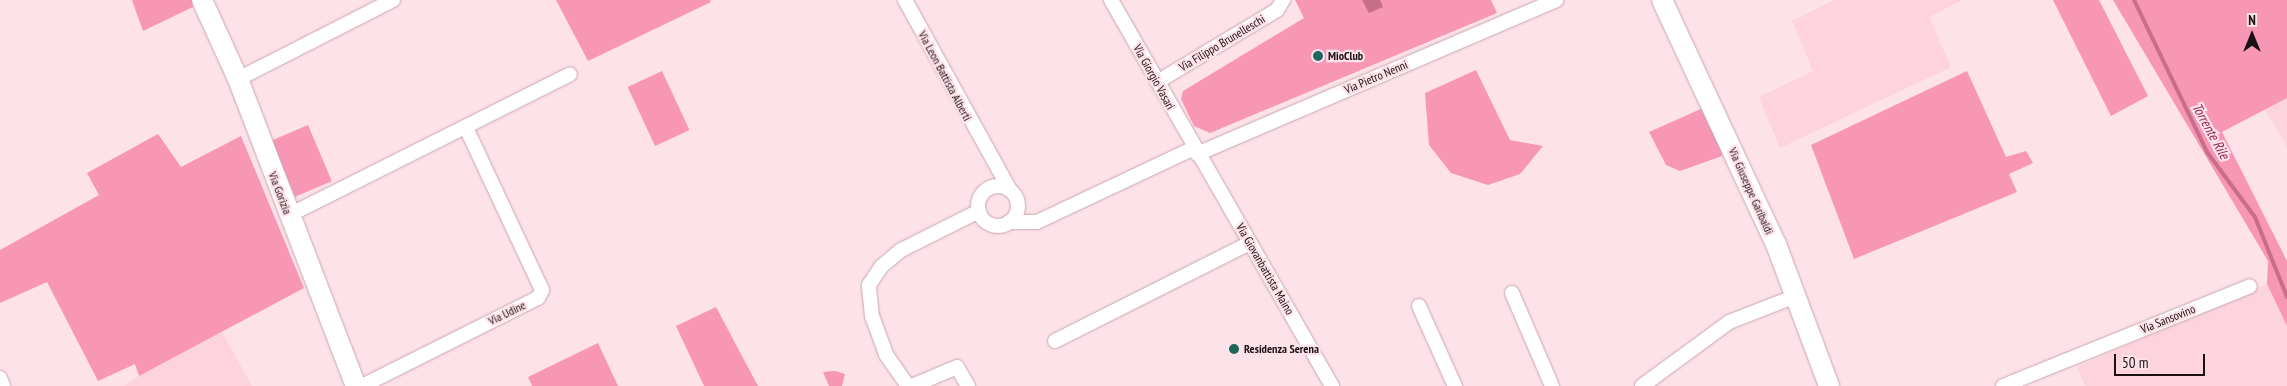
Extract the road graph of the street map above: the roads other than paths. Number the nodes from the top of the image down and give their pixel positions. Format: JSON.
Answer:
{"nodes":[{"id":1,"x":202,"y":0,"type":"edge"},
{"id":2,"x":393,"y":0,"type":"edge"},
{"id":3,"x":905,"y":0,"type":"edge"},
{"id":4,"x":1111,"y":0,"type":"edge"},
{"id":5,"x":1283,"y":0,"type":"edge"},
{"id":6,"x":1556,"y":0,"type":"edge"},
{"id":7,"x":1662,"y":0,"type":"edge"},
{"id":8,"x":570,"y":74,"type":"dead end"},
{"id":9,"x":238,"y":79,"type":"junction"},
{"id":10,"x":1157,"y":82,"type":"junction"},
{"id":11,"x":466,"y":128,"type":"junction"},
{"id":12,"x":1194,"y":151,"type":"junction"},
{"id":13,"x":985,"y":152,"type":"junction"},
{"id":14,"x":992,"y":187,"type":"junction"},
{"id":15,"x":1010,"y":190,"type":"junction"},
{"id":16,"x":979,"y":211,"type":"junction"},
{"id":17,"x":289,"y":215,"type":"junction"},
{"id":18,"x":1013,"y":217,"type":"junction"},
{"id":19,"x":1250,"y":243,"type":"junction"},
{"id":20,"x":2250,"y":286,"type":"dead end"},
{"id":21,"x":1512,"y":293,"type":"dead end"},
{"id":22,"x":1796,"y":296,"type":"junction"},
{"id":23,"x":1419,"y":306,"type":"dead end"},
{"id":24,"x":1055,"y":341,"type":"dead end"},
{"id":25,"x":0,"y":378,"type":"edge"},
{"id":26,"x":3,"y":386,"type":"edge"},
{"id":27,"x":356,"y":386,"type":"edge"},
{"id":28,"x":362,"y":386,"type":"edge"},
{"id":29,"x":908,"y":386,"type":"edge"},
{"id":30,"x":912,"y":386,"type":"edge"},
{"id":31,"x":968,"y":386,"type":"edge"},
{"id":32,"x":1332,"y":386,"type":"edge"},
{"id":33,"x":1455,"y":386,"type":"edge"},
{"id":34,"x":1552,"y":386,"type":"edge"},
{"id":35,"x":1642,"y":386,"type":"edge"},
{"id":36,"x":1829,"y":386,"type":"edge"},
{"id":37,"x":2004,"y":386,"type":"edge"}],
"edges":[{"from":1,"to":9,"type":"street","name":"Via Gorizia"},
{"from":2,"to":9,"type":"street"},
{"from":3,"to":13,"type":"street","name":"Via Leon Battista Alberti"},
{"from":4,"to":10,"type":"street","name":"Via Giorgio Vasari"},
{"from":5,"to":10,"type":"street","name":"Via Filippo Brunelleschi"},
{"from":6,"to":12,"type":"street","name":"Via Pietro Nenni"},
{"from":7,"to":22,"type":"street","name":"Via Giuseppe Garibaldi"},
{"from":8,"to":11,"type":"street"},
{"from":9,"to":17,"type":"street","name":"Via Gorizia"},
{"from":10,"to":12,"type":"street","name":"Via Giorgio Vasari"},
{"from":11,"to":17,"type":"street"},
{"from":11,"to":28,"type":"street","name":"Via Udine"},
{"from":12,"to":18,"type":"street","name":"Via Pietro Nenni"},
{"from":12,"to":19,"type":"street","name":"Via Giovanbattista Maino"},
{"from":13,"to":14,"type":"street","name":"Via Leon Battista Alberti"},
{"from":13,"to":15,"type":"street","name":"Via Leon Battista Alberti"},
{"from":14,"to":15,"type":"street"},
{"from":14,"to":16,"type":"street"},
{"from":15,"to":18,"type":"street"},
{"from":16,"to":18,"type":"street"},
{"from":16,"to":29,"type":"street"},
{"from":17,"to":27,"type":"street","name":"Via Gorizia"},
{"from":19,"to":24,"type":"street"},
{"from":19,"to":32,"type":"street","name":"Via Giovanbattista Maino"},
{"from":20,"to":37,"type":"street","name":"Via Sansovino"},
{"from":21,"to":34,"type":"street"},
{"from":22,"to":35,"type":"street"},
{"from":22,"to":36,"type":"street","name":"Via Giuseppe Garibaldi"},
{"from":23,"to":33,"type":"street"},
{"from":25,"to":26,"type":"street"},
{"from":30,"to":31,"type":"street"}]}
